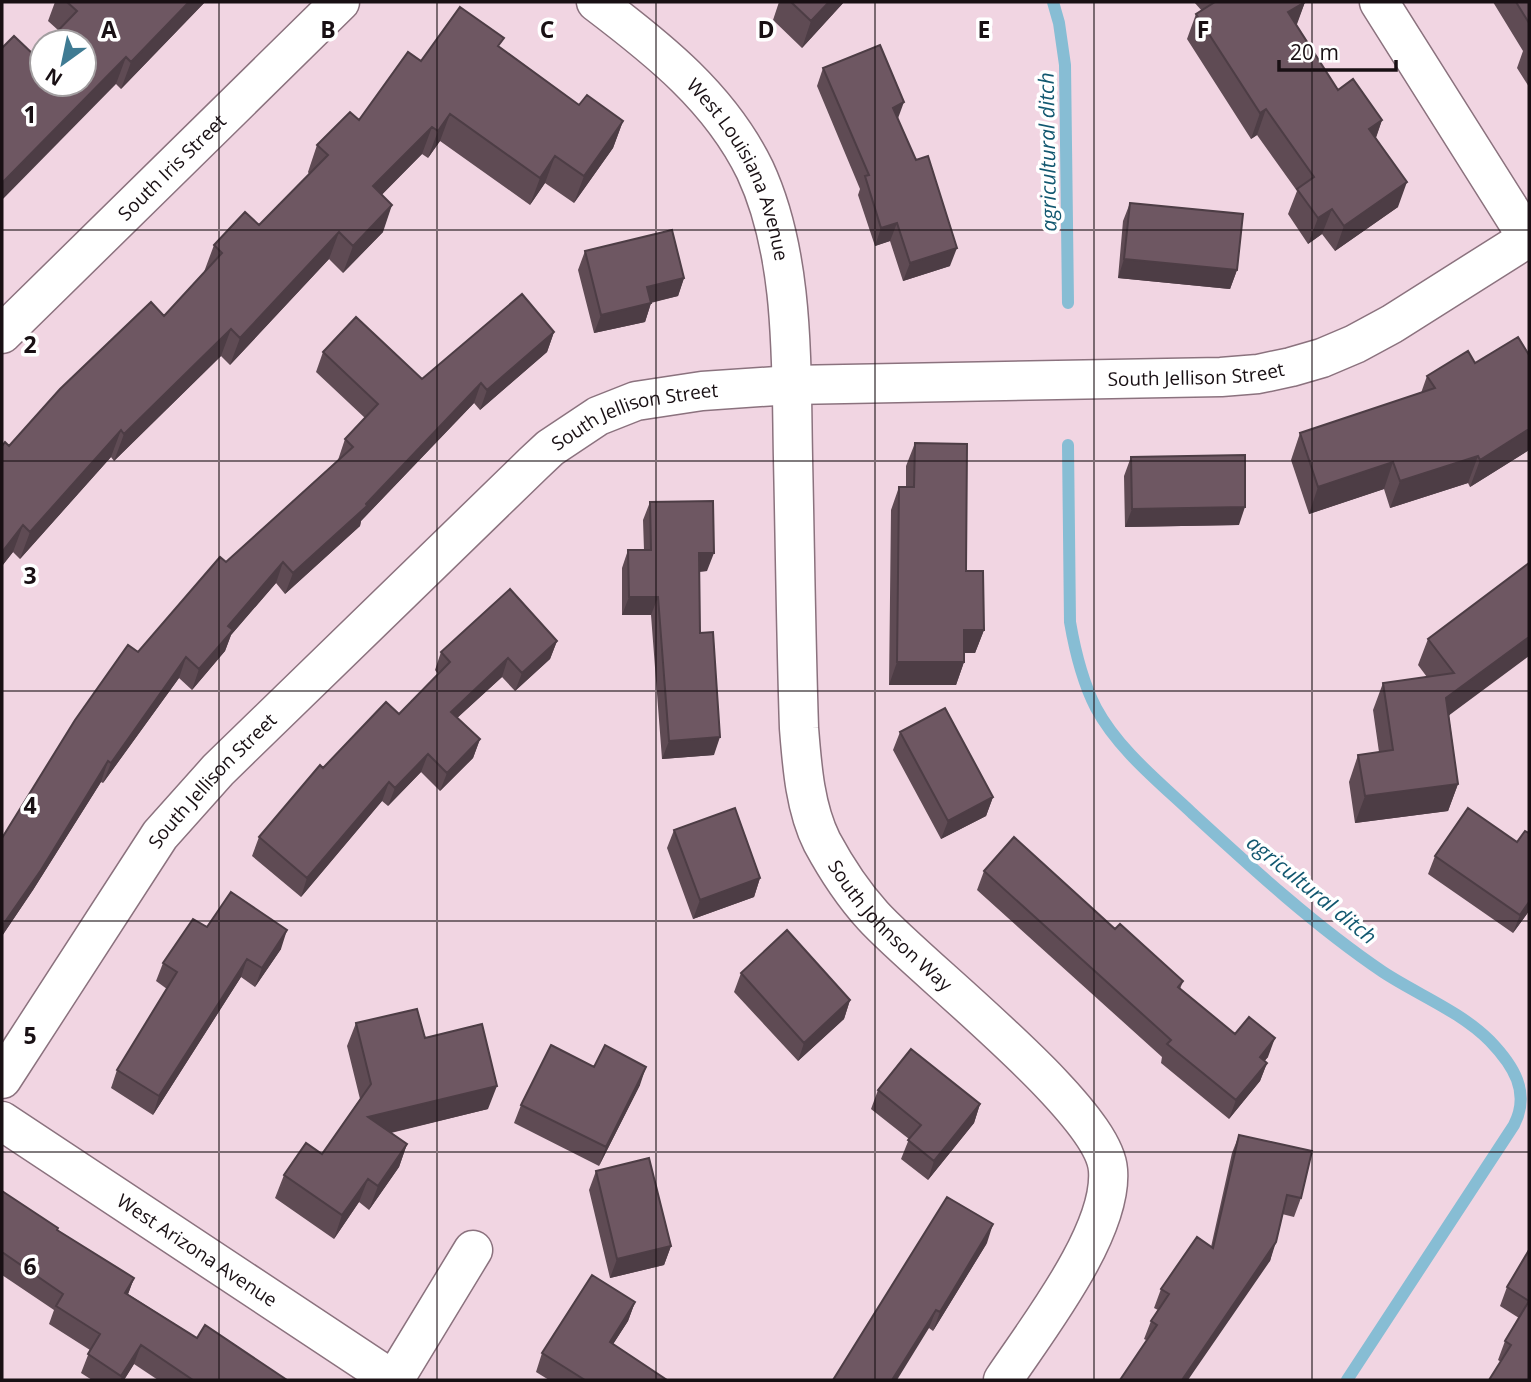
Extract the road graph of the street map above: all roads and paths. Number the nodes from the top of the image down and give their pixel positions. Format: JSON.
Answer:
{"nodes":[{"id":1,"x":340,"y":2,"type":"edge"},
{"id":2,"x":596,"y":2,"type":"edge"},
{"id":3,"x":1379,"y":2,"type":"edge"},
{"id":4,"x":1529,"y":239,"type":"edge"},
{"id":5,"x":2,"y":334,"type":"edge"},
{"id":6,"x":791,"y":385,"type":"junction"},
{"id":7,"x":2,"y":1079,"type":"edge"},
{"id":8,"x":2,"y":1121,"type":"edge"},
{"id":9,"x":472,"y":1250,"type":"dead end"},
{"id":10,"x":394,"y":1380,"type":"edge"},
{"id":11,"x":1003,"y":1380,"type":"edge"}],
"edges":[{"from":1,"to":5,"type":"street","name":"South Iris Street"},
{"from":2,"to":6,"type":"street","name":"West Louisiana Avenue"},
{"from":3,"to":4,"type":"street"},
{"from":4,"to":6,"type":"street","name":"South Jellison Street"},
{"from":6,"to":7,"type":"street","name":"South Jellison Street"},
{"from":6,"to":11,"type":"street","name":"South Johnson Way"},
{"from":8,"to":10,"type":"street","name":"West Arizona Avenue"},
{"from":9,"to":10,"type":"street"}]}
